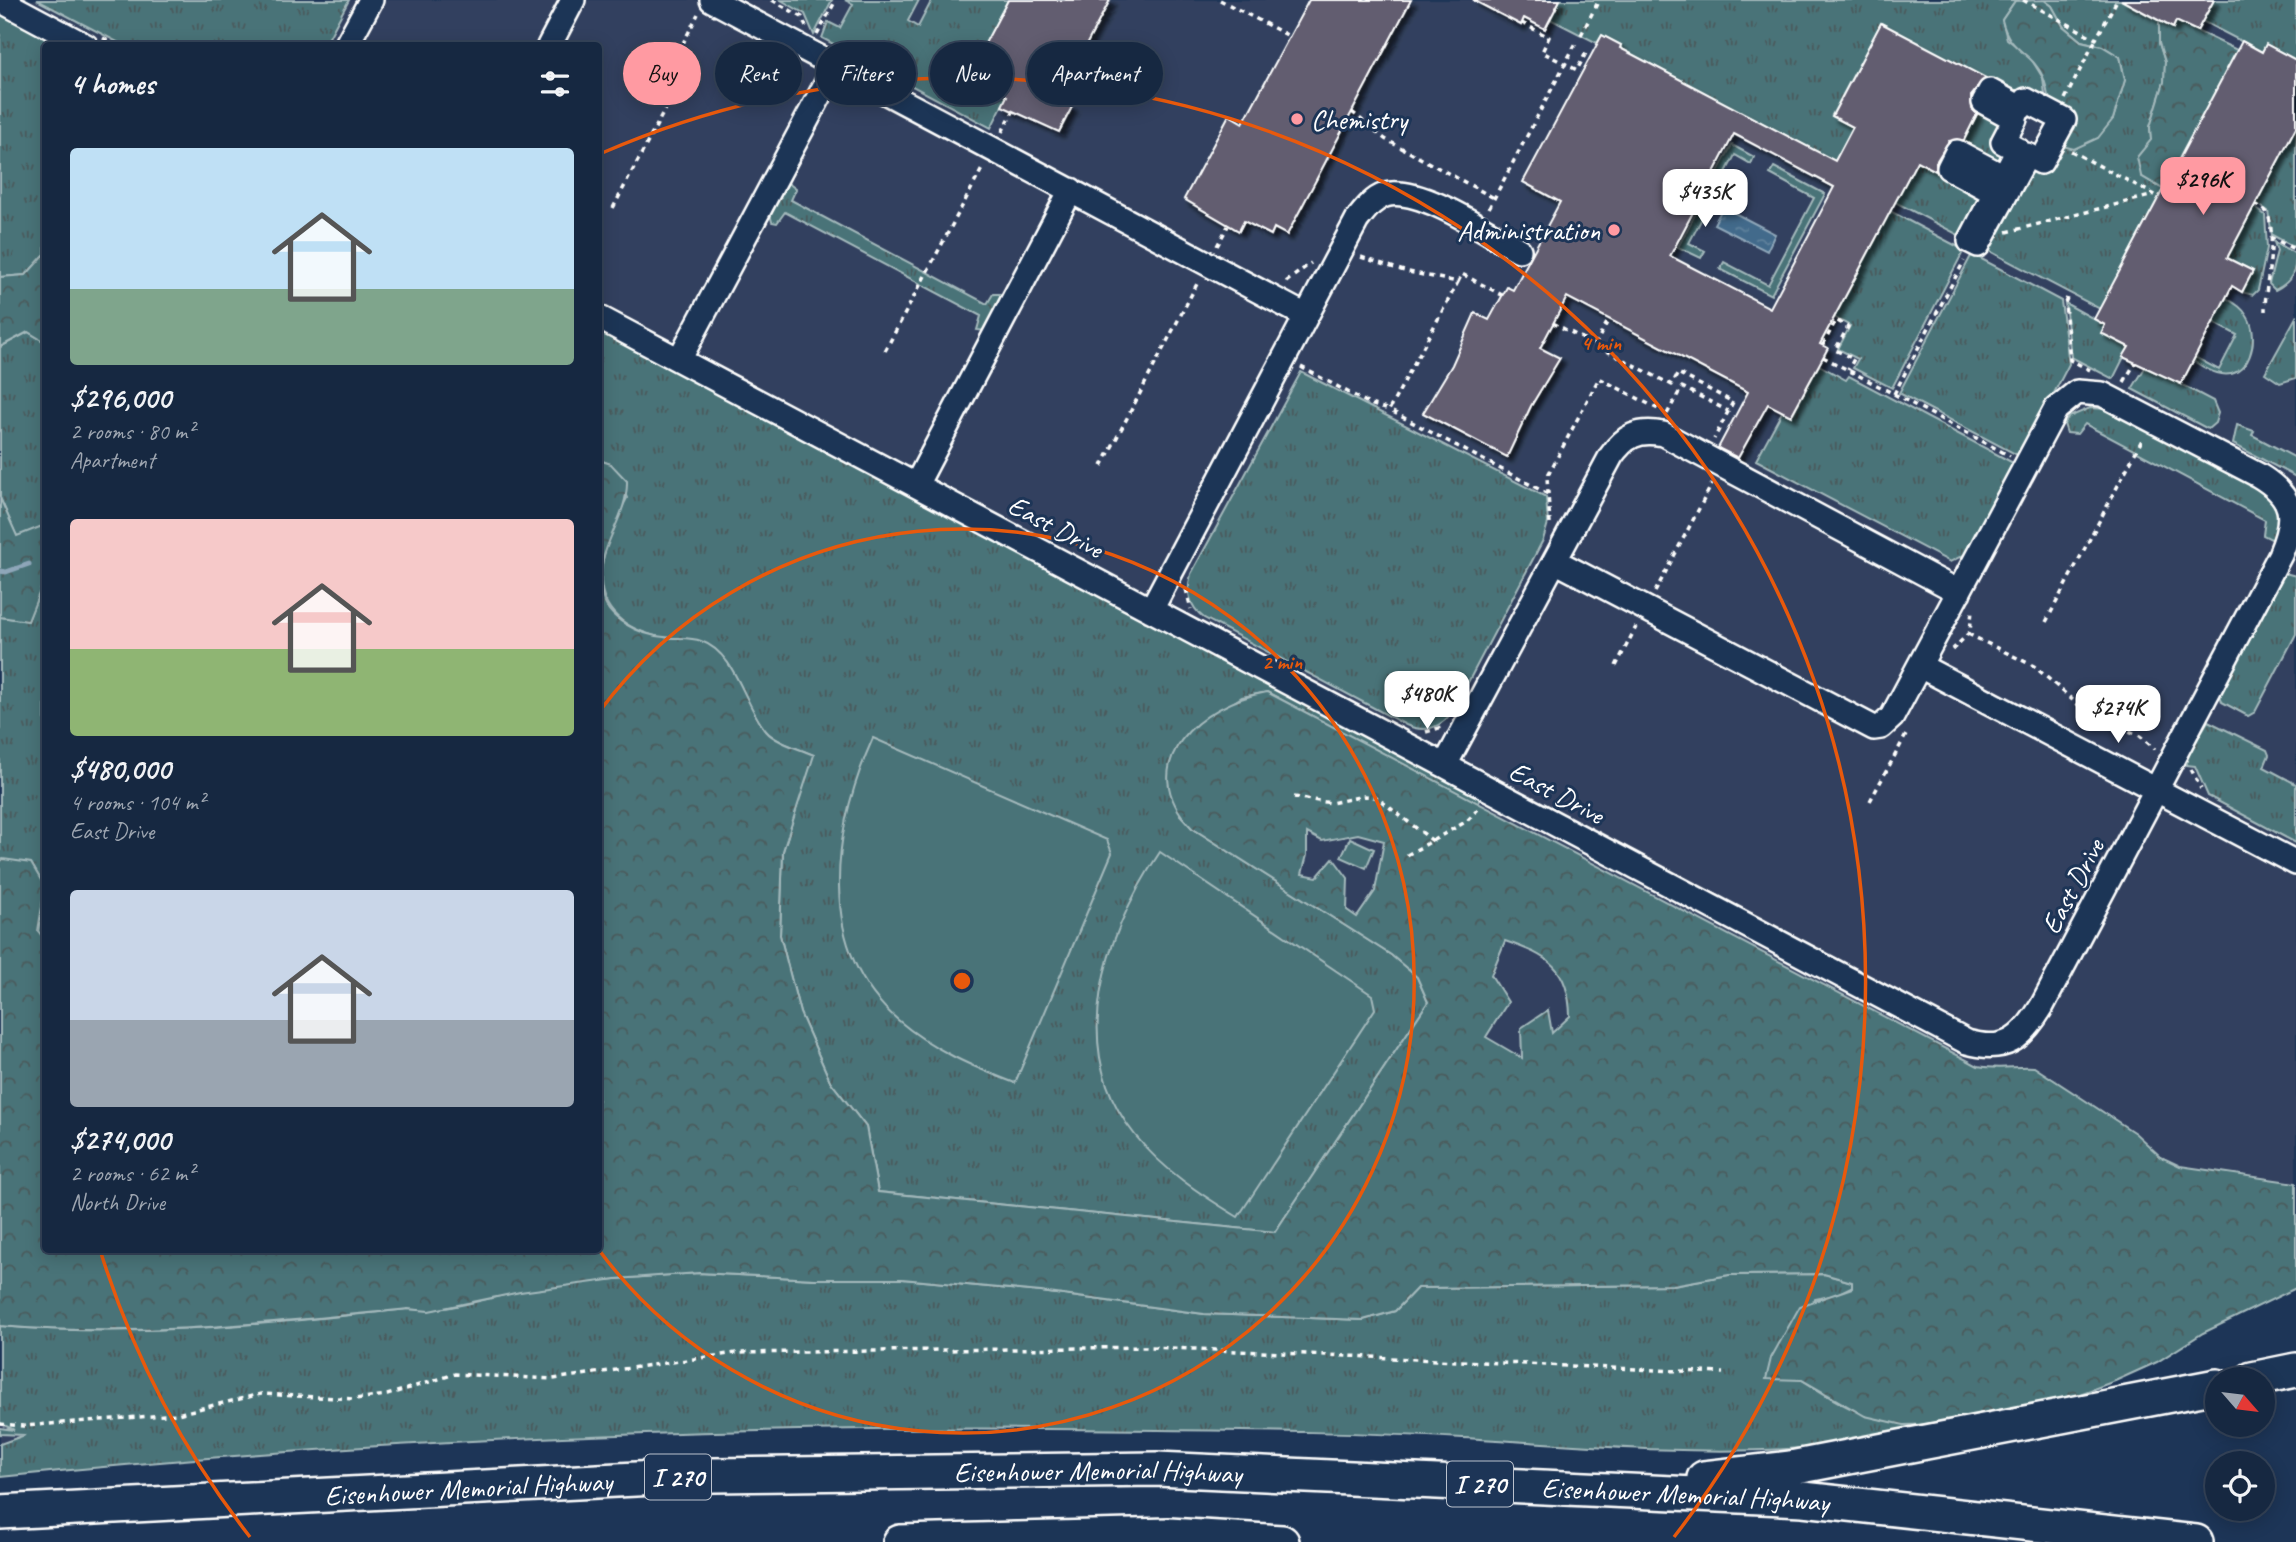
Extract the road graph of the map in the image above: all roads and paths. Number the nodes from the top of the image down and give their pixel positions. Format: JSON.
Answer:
{"nodes":[{"id":1,"x":0,"y":0,"type":"edge"},
{"id":2,"x":370,"y":0,"type":"edge"},
{"id":3,"x":573,"y":0,"type":"edge"},
{"id":4,"x":712,"y":0,"type":"edge"},
{"id":5,"x":836,"y":0,"type":"edge"},
{"id":6,"x":1220,"y":0,"type":"edge"},
{"id":7,"x":1599,"y":0,"type":"edge"},
{"id":8,"x":2023,"y":0,"type":"edge"},
{"id":9,"x":2117,"y":0,"type":"edge"},
{"id":10,"x":1522,"y":23,"type":"dead end"},
{"id":11,"x":690,"y":30,"type":"dead end"},
{"id":12,"x":1581,"y":35,"type":"dead end"},
{"id":13,"x":1289,"y":36,"type":"dead end"},
{"id":14,"x":814,"y":40,"type":"dead end"},
{"id":15,"x":79,"y":42,"type":"edge"},
{"id":16,"x":348,"y":42,"type":"edge"},
{"id":17,"x":551,"y":42,"type":"edge"},
{"id":18,"x":684,"y":42,"type":"edge"},
{"id":19,"x":1576,"y":43,"type":"dead end"},
{"id":20,"x":1588,"y":49,"type":"dead end"},
{"id":21,"x":816,"y":55,"type":"edge"},
{"id":22,"x":1565,"y":64,"type":"junction"},
{"id":23,"x":816,"y":103,"type":"edge"},
{"id":24,"x":667,"y":105,"type":"edge"},
{"id":25,"x":911,"y":105,"type":"edge"},
{"id":26,"x":1013,"y":112,"type":"dead end"},
{"id":27,"x":1352,"y":112,"type":"dead end"},
{"id":28,"x":999,"y":137,"type":"dead end"},
{"id":29,"x":2052,"y":141,"type":"junction"},
{"id":30,"x":988,"y":159,"type":"dead end"},
{"id":31,"x":1071,"y":190,"type":"junction"},
{"id":32,"x":1494,"y":198,"type":"junction"},
{"id":33,"x":2255,"y":204,"type":"dead end"},
{"id":34,"x":613,"y":208,"type":"dead end"},
{"id":35,"x":1228,"y":226,"type":"dead end"},
{"id":36,"x":1479,"y":229,"type":"junction"},
{"id":37,"x":2270,"y":236,"type":"junction"},
{"id":38,"x":1975,"y":246,"type":"junction"},
{"id":39,"x":1519,"y":250,"type":"dead end"},
{"id":40,"x":2296,"y":250,"type":"edge"},
{"id":41,"x":1214,"y":251,"type":"dead end"},
{"id":42,"x":1358,"y":256,"type":"dead end"},
{"id":43,"x":1458,"y":282,"type":"junction"},
{"id":44,"x":1191,"y":295,"type":"dead end"},
{"id":45,"x":1502,"y":295,"type":"dead end"},
{"id":46,"x":2264,"y":311,"type":"dead end"},
{"id":47,"x":1306,"y":316,"type":"junction"},
{"id":48,"x":602,"y":319,"type":"edge"},
{"id":49,"x":1609,"y":319,"type":"dead end"},
{"id":50,"x":1553,"y":323,"type":"dead end"},
{"id":51,"x":1595,"y":345,"type":"junction"},
{"id":52,"x":1823,"y":345,"type":"dead end"},
{"id":53,"x":885,"y":351,"type":"dead end"},
{"id":54,"x":1305,"y":354,"type":"dead end"},
{"id":55,"x":1823,"y":357,"type":"dead end"},
{"id":56,"x":679,"y":360,"type":"junction"},
{"id":57,"x":2134,"y":363,"type":"dead end"},
{"id":58,"x":1848,"y":370,"type":"junction"},
{"id":59,"x":2122,"y":387,"type":"dead end"},
{"id":60,"x":1894,"y":394,"type":"junction"},
{"id":61,"x":1389,"y":410,"type":"junction"},
{"id":62,"x":1728,"y":411,"type":"junction"},
{"id":63,"x":1702,"y":433,"type":"dead end"},
{"id":64,"x":1714,"y":439,"type":"junction"},
{"id":65,"x":1721,"y":443,"type":"dead end"},
{"id":66,"x":2136,"y":451,"type":"dead end"},
{"id":67,"x":2027,"y":465,"type":"junction"},
{"id":68,"x":1102,"y":466,"type":"dead end"},
{"id":69,"x":1715,"y":479,"type":"dead end"},
{"id":70,"x":916,"y":485,"type":"junction"},
{"id":71,"x":1548,"y":494,"type":"junction"},
{"id":72,"x":1550,"y":529,"type":"dead end"},
{"id":73,"x":1555,"y":561,"type":"junction"},
{"id":74,"x":1186,"y":584,"type":"dead end"},
{"id":75,"x":1965,"y":598,"type":"junction"},
{"id":76,"x":1650,"y":600,"type":"dead end"},
{"id":77,"x":1151,"y":610,"type":"junction"},
{"id":78,"x":1195,"y":613,"type":"dead end"},
{"id":79,"x":1640,"y":619,"type":"dead end"},
{"id":80,"x":2046,"y":622,"type":"dead end"},
{"id":81,"x":1968,"y":634,"type":"junction"},
{"id":82,"x":1950,"y":652,"type":"dead end"},
{"id":83,"x":1616,"y":666,"type":"dead end"},
{"id":84,"x":1920,"y":666,"type":"junction"},
{"id":85,"x":1446,"y":723,"type":"dead end"},
{"id":86,"x":1418,"y":732,"type":"dead end"},
{"id":87,"x":1906,"y":733,"type":"dead end"},
{"id":88,"x":2160,"y":755,"type":"dead end"},
{"id":89,"x":1445,"y":765,"type":"junction"},
{"id":90,"x":2156,"y":790,"type":"junction"},
{"id":91,"x":1294,"y":797,"type":"dead end"},
{"id":92,"x":1484,"y":799,"type":"dead end"},
{"id":93,"x":1870,"y":801,"type":"dead end"},
{"id":94,"x":1433,"y":841,"type":"junction"},
{"id":95,"x":1407,"y":855,"type":"dead end"},
{"id":96,"x":2296,"y":863,"type":"edge"},
{"id":97,"x":2296,"y":1370,"type":"edge"},
{"id":98,"x":1723,"y":1373,"type":"dead end"},
{"id":99,"x":2275,"y":1374,"type":"edge"},
{"id":100,"x":2205,"y":1388,"type":"edge"},
{"id":101,"x":0,"y":1424,"type":"edge"},
{"id":102,"x":1604,"y":1489,"type":"junction"},
{"id":103,"x":0,"y":1512,"type":"edge"},
{"id":104,"x":900,"y":1542,"type":"edge"},
{"id":105,"x":1282,"y":1542,"type":"edge"},
{"id":106,"x":2196,"y":1542,"type":"edge"}],
"edges":[{"from":1,"to":15,"type":"street"},
{"from":2,"to":16,"type":"street"},
{"from":3,"to":17,"type":"street"},
{"from":4,"to":21,"type":"street"},
{"from":5,"to":14,"type":"path"},
{"from":6,"to":13,"type":"path"},
{"from":7,"to":12,"type":"path"},
{"from":8,"to":9,"type":"path"},
{"from":10,"to":22,"type":"path"},
{"from":11,"to":18,"type":"path"},
{"from":19,"to":22,"type":"path"},
{"from":20,"to":22,"type":"path"},
{"from":22,"to":32,"type":"path"},
{"from":23,"to":56,"type":"street"},
{"from":24,"to":34,"type":"path"},
{"from":25,"to":31,"type":"street"},
{"from":26,"to":28,"type":"path"},
{"from":27,"to":32,"type":"path"},
{"from":29,"to":38,"type":"street"},
{"from":29,"to":38,"type":"path"},
{"from":29,"to":38,"type":"street"},
{"from":30,"to":53,"type":"path"},
{"from":31,"to":47,"type":"street"},
{"from":31,"to":70,"type":"street"},
{"from":32,"to":36,"type":"path"},
{"from":33,"to":37,"type":"path"},
{"from":35,"to":41,"type":"path"},
{"from":36,"to":39,"type":"street"},
{"from":36,"to":47,"type":"street"},
{"from":37,"to":40,"type":"path"},
{"from":37,"to":46,"type":"path"},
{"from":38,"to":60,"type":"path"},
{"from":42,"to":43,"type":"path"},
{"from":43,"to":45,"type":"path"},
{"from":43,"to":61,"type":"path"},
{"from":44,"to":68,"type":"path"},
{"from":47,"to":77,"type":"street"},
{"from":48,"to":56,"type":"street","name":"East Drive"},
{"from":49,"to":51,"type":"path"},
{"from":50,"to":51,"type":"path"},
{"from":51,"to":62,"type":"path"},
{"from":52,"to":58,"type":"path"},
{"from":54,"to":61,"type":"path"},
{"from":55,"to":58,"type":"path"},
{"from":56,"to":70,"type":"street","name":"East Drive"},
{"from":57,"to":59,"type":"path"},
{"from":58,"to":60,"type":"path"},
{"from":60,"to":67,"type":"path"},
{"from":61,"to":71,"type":"path"},
{"from":62,"to":64,"type":"path"},
{"from":62,"to":71,"type":"path"},
{"from":63,"to":64,"type":"path"},
{"from":64,"to":65,"type":"path"},
{"from":66,"to":80,"type":"path"},
{"from":67,"to":75,"type":"street"},
{"from":67,"to":90,"type":"street","name":"East Drive"},
{"from":69,"to":76,"type":"path"},
{"from":70,"to":77,"type":"street","name":"East Drive"},
{"from":71,"to":72,"type":"path"},
{"from":73,"to":75,"type":"street"},
{"from":73,"to":84,"type":"street"},
{"from":73,"to":89,"type":"street"},
{"from":74,"to":78,"type":"path"},
{"from":75,"to":81,"type":"path"},
{"from":75,"to":84,"type":"street"},
{"from":77,"to":89,"type":"street","name":"East Drive"},
{"from":79,"to":83,"type":"path"},
{"from":81,"to":82,"type":"path"},
{"from":81,"to":88,"type":"path"},
{"from":84,"to":90,"type":"street"},
{"from":85,"to":86,"type":"path"},
{"from":87,"to":93,"type":"path"},
{"from":89,"to":90,"type":"street","name":"East Drive"},
{"from":90,"to":96,"type":"street"},
{"from":91,"to":94,"type":"path"},
{"from":92,"to":94,"type":"path"},
{"from":94,"to":95,"type":"path"},
{"from":97,"to":99,"type":"highway"},
{"from":98,"to":101,"type":"path"},
{"from":100,"to":102,"type":"highway"},
{"from":102,"to":103,"type":"highway","name":"Eisenhower Memorial Highway","number":"I 270"},
{"from":102,"to":106,"type":"highway","name":"Eisenhower Memorial Highway","number":"I 270"},
{"from":104,"to":105,"type":"highway"}]}
